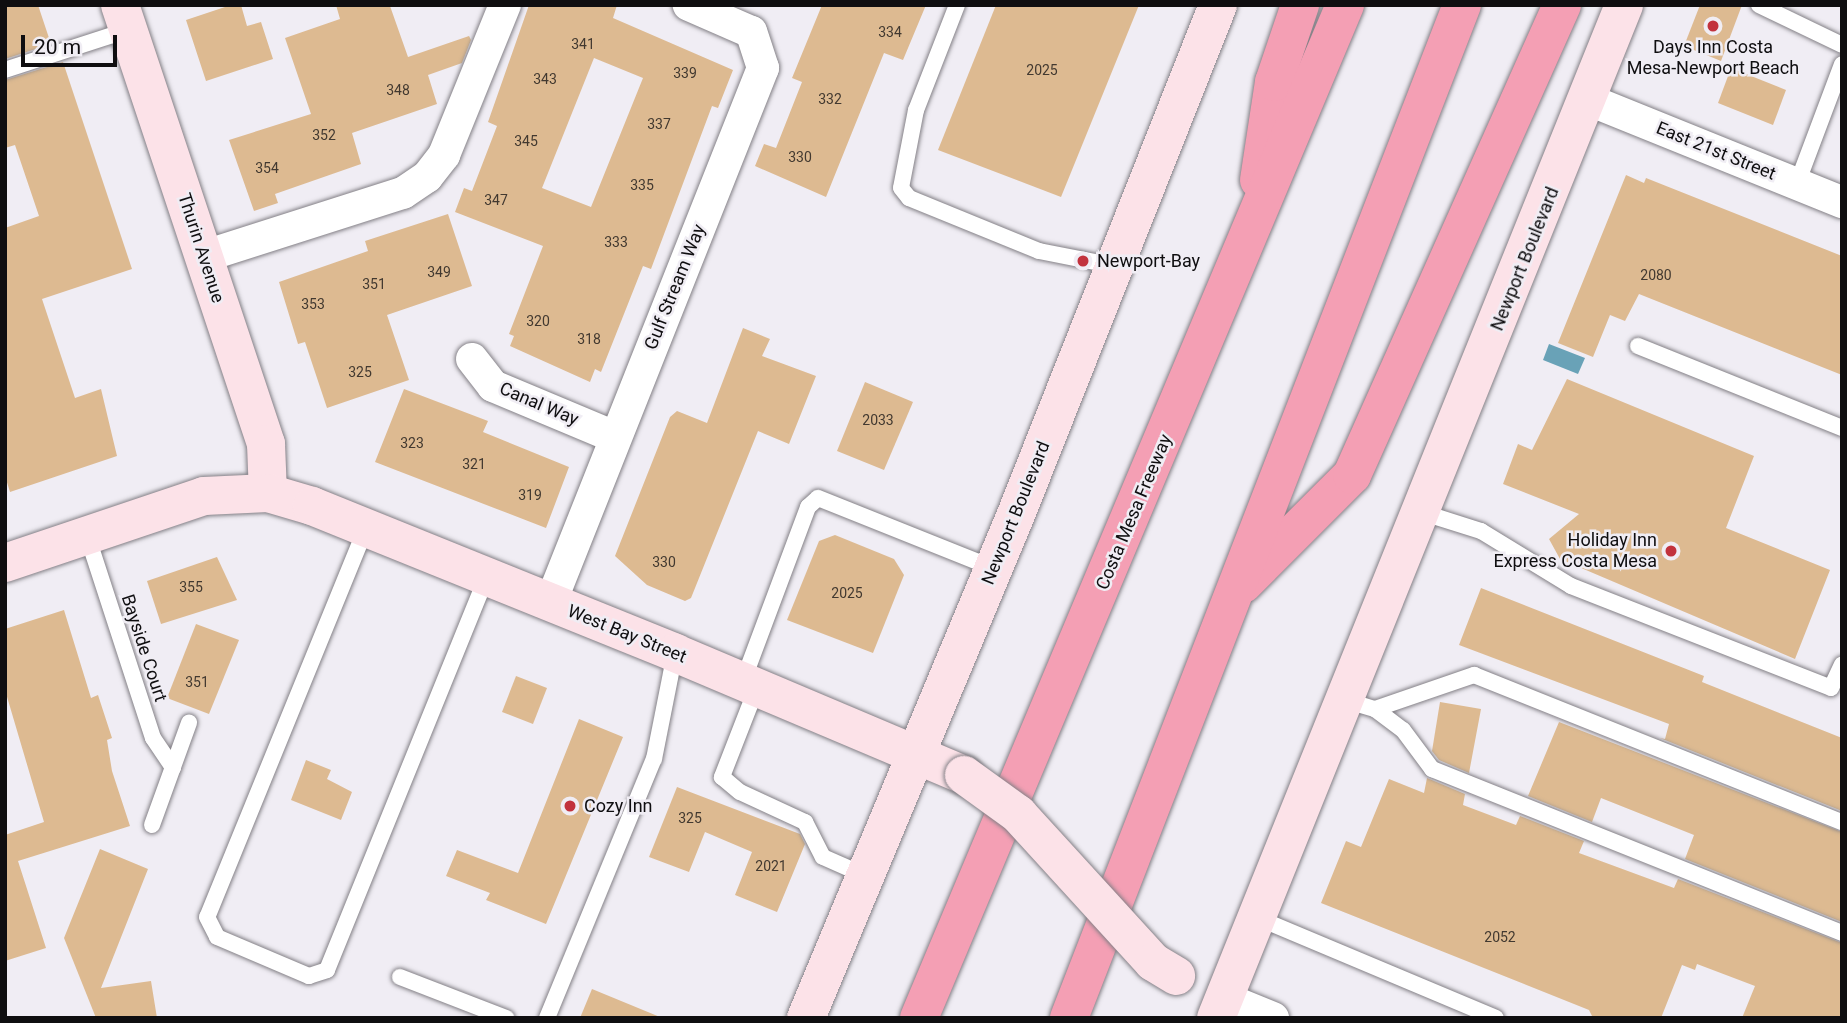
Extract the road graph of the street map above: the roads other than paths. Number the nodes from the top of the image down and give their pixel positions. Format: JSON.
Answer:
{"nodes":[{"id":1,"x":505,"y":5,"type":"edge"},
{"id":2,"x":689,"y":5,"type":"edge"},
{"id":3,"x":957,"y":5,"type":"edge"},
{"id":4,"x":1218,"y":5,"type":"edge"},
{"id":5,"x":1300,"y":5,"type":"edge"},
{"id":6,"x":1345,"y":5,"type":"edge"},
{"id":7,"x":1462,"y":5,"type":"edge"},
{"id":8,"x":1562,"y":5,"type":"edge"},
{"id":9,"x":1625,"y":5,"type":"edge"},
{"id":10,"x":1743,"y":5,"type":"edge"},
{"id":11,"x":1760,"y":7,"type":"edge"},
{"id":12,"x":124,"y":17,"type":"edge"},
{"id":13,"x":1842,"y":45,"type":"edge"},
{"id":14,"x":1842,"y":64,"type":"edge"},
{"id":15,"x":5,"y":70,"type":"edge"},
{"id":16,"x":1589,"y":100,"type":"junction"},
{"id":17,"x":1797,"y":184,"type":"junction"},
{"id":18,"x":1842,"y":202,"type":"edge"},
{"id":19,"x":1251,"y":241,"type":"junction"},
{"id":20,"x":205,"y":257,"type":"junction"},
{"id":21,"x":1115,"y":266,"type":"junction"},
{"id":22,"x":1638,"y":346,"type":"dead end"},
{"id":23,"x":472,"y":359,"type":"dead end"},
{"id":24,"x":1842,"y":428,"type":"edge"},
{"id":25,"x":615,"y":437,"type":"junction"},
{"id":26,"x":268,"y":493,"type":"junction"},
{"id":27,"x":1423,"y":513,"type":"junction"},
{"id":28,"x":366,"y":528,"type":"junction"},
{"id":29,"x":87,"y":535,"type":"junction"},
{"id":30,"x":5,"y":563,"type":"edge"},
{"id":31,"x":993,"y":568,"type":"junction"},
{"id":32,"x":486,"y":578,"type":"junction"},
{"id":33,"x":1231,"y":595,"type":"junction"},
{"id":34,"x":550,"y":604,"type":"junction"},
{"id":35,"x":675,"y":653,"type":"junction"},
{"id":36,"x":1842,"y":664,"type":"edge"},
{"id":37,"x":750,"y":684,"type":"junction"},
{"id":38,"x":1362,"y":705,"type":"junction"},
{"id":39,"x":189,"y":723,"type":"dead end"},
{"id":40,"x":914,"y":751,"type":"junction"},
{"id":41,"x":173,"y":768,"type":"junction"},
{"id":42,"x":1842,"y":822,"type":"edge"},
{"id":43,"x":152,"y":825,"type":"dead end"},
{"id":44,"x":864,"y":875,"type":"junction"},
{"id":45,"x":1258,"y":918,"type":"junction"},
{"id":46,"x":1842,"y":933,"type":"edge"},
{"id":47,"x":400,"y":977,"type":"dead end"},
{"id":48,"x":1220,"y":1008,"type":"edge"},
{"id":49,"x":506,"y":1018,"type":"edge"},
{"id":50,"x":547,"y":1018,"type":"edge"},
{"id":51,"x":806,"y":1018,"type":"edge"},
{"id":52,"x":919,"y":1018,"type":"edge"},
{"id":53,"x":1069,"y":1018,"type":"edge"},
{"id":54,"x":1273,"y":1018,"type":"edge"},
{"id":55,"x":1496,"y":1018,"type":"edge"}],
"edges":[{"from":1,"to":20,"type":"street"},
{"from":2,"to":25,"type":"street","name":"Gulf Stream Way"},
{"from":3,"to":21,"type":"lane"},
{"from":4,"to":21,"type":"main road","name":"Newport Boulevard"},
{"from":5,"to":19,"type":"highway"},
{"from":6,"to":19,"type":"highway","name":"Costa Mesa Freeway"},
{"from":7,"to":33,"type":"highway"},
{"from":8,"to":33,"type":"highway"},
{"from":9,"to":16,"type":"main road","name":"Newport Boulevard"},
{"from":10,"to":11,"type":"lane"},
{"from":11,"to":13,"type":"lane"},
{"from":12,"to":15,"type":"lane"},
{"from":12,"to":20,"type":"main road","name":"Thurin Avenue"},
{"from":14,"to":17,"type":"lane"},
{"from":16,"to":17,"type":"street","name":"East 21st Street"},
{"from":16,"to":27,"type":"main road","name":"Newport Boulevard"},
{"from":17,"to":18,"type":"street","name":"East 21st Street"},
{"from":19,"to":52,"type":"highway","name":"Costa Mesa Freeway"},
{"from":20,"to":26,"type":"main road","name":"Thurin Avenue"},
{"from":21,"to":31,"type":"main road","name":"Newport Boulevard"},
{"from":22,"to":24,"type":"lane"},
{"from":23,"to":25,"type":"street","name":"Canal Way"},
{"from":25,"to":34,"type":"street","name":"Gulf Stream Way"},
{"from":26,"to":28,"type":"main road","name":"West Bay Street"},
{"from":26,"to":29,"type":"main road","name":"West Bay Street"},
{"from":27,"to":36,"type":"lane"},
{"from":27,"to":38,"type":"main road","name":"Newport Boulevard"},
{"from":28,"to":32,"type":"main road","name":"West Bay Street"},
{"from":28,"to":32,"type":"lane"},
{"from":29,"to":30,"type":"main road","name":"West Bay Street"},
{"from":29,"to":41,"type":"lane","name":"Bayside Court"},
{"from":31,"to":37,"type":"lane"},
{"from":31,"to":40,"type":"main road","name":"Newport Boulevard"},
{"from":32,"to":34,"type":"main road","name":"West Bay Street"},
{"from":33,"to":53,"type":"highway"},
{"from":34,"to":35,"type":"main road","name":"West Bay Street"},
{"from":35,"to":37,"type":"main road","name":"West Bay Street"},
{"from":35,"to":50,"type":"lane"},
{"from":37,"to":40,"type":"main road","name":"West Bay Street"},
{"from":37,"to":44,"type":"lane"},
{"from":38,"to":42,"type":"lane"},
{"from":38,"to":45,"type":"main road","name":"Newport Boulevard"},
{"from":38,"to":46,"type":"lane"},
{"from":39,"to":41,"type":"lane"},
{"from":40,"to":44,"type":"main road","name":"Newport Boulevard"},
{"from":40,"to":48,"type":"main road","name":"West Bay Street","bridge":true},
{"from":41,"to":43,"type":"lane"},
{"from":44,"to":51,"type":"main road","name":"Newport Boulevard"},
{"from":45,"to":48,"type":"main road","name":"Newport Boulevard"},
{"from":45,"to":55,"type":"lane"},
{"from":47,"to":49,"type":"lane"},
{"from":48,"to":54,"type":"street"}]}
